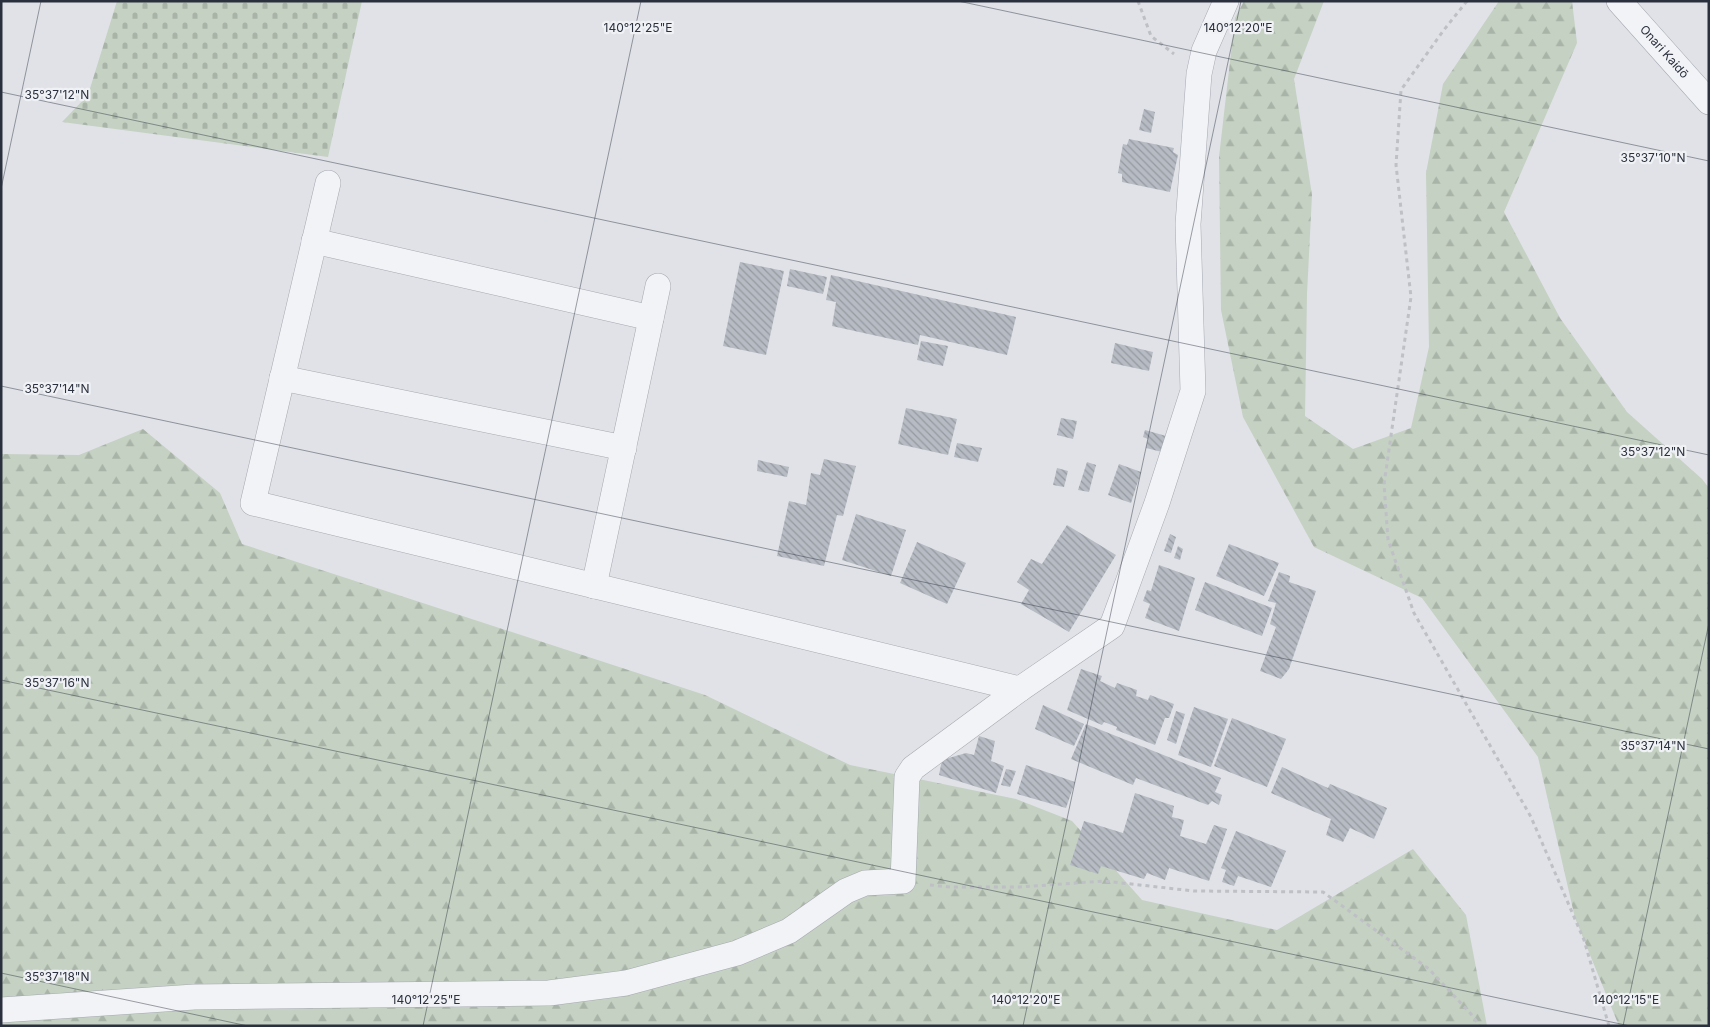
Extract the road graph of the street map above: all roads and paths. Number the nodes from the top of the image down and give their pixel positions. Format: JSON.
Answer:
{"nodes":[{"id":1,"x":1138,"y":1,"type":"edge"},
{"id":2,"x":1226,"y":1,"type":"edge"},
{"id":3,"x":1467,"y":1,"type":"edge"},
{"id":4,"x":1619,"y":1,"type":"edge"},
{"id":5,"x":1199,"y":74,"type":"junction"},
{"id":6,"x":1709,"y":102,"type":"edge"},
{"id":7,"x":328,"y":183,"type":"dead end"},
{"id":8,"x":314,"y":241,"type":"junction"},
{"id":9,"x":658,"y":286,"type":"dead end"},
{"id":10,"x":651,"y":318,"type":"junction"},
{"id":11,"x":282,"y":378,"type":"junction"},
{"id":12,"x":624,"y":448,"type":"junction"},
{"id":13,"x":594,"y":586,"type":"junction"},
{"id":14,"x":1020,"y":689,"type":"junction"},
{"id":15,"x":903,"y":881,"type":"junction"},
{"id":16,"x":1,"y":1010,"type":"edge"},
{"id":17,"x":1480,"y":1026,"type":"edge"},
{"id":18,"x":1610,"y":1026,"type":"edge"}],
"edges":[{"from":1,"to":5,"type":"path"},
{"from":2,"to":5,"type":"street"},
{"from":3,"to":18,"type":"path"},
{"from":4,"to":6,"type":"street","name":"Onari Kaidō"},
{"from":5,"to":14,"type":"street"},
{"from":7,"to":8,"type":"street"},
{"from":8,"to":10,"type":"street"},
{"from":8,"to":11,"type":"street"},
{"from":9,"to":10,"type":"street"},
{"from":10,"to":12,"type":"street"},
{"from":11,"to":12,"type":"street"},
{"from":11,"to":13,"type":"street"},
{"from":12,"to":13,"type":"street"},
{"from":13,"to":14,"type":"street"},
{"from":14,"to":15,"type":"street"},
{"from":15,"to":16,"type":"street"},
{"from":15,"to":17,"type":"path"}]}
